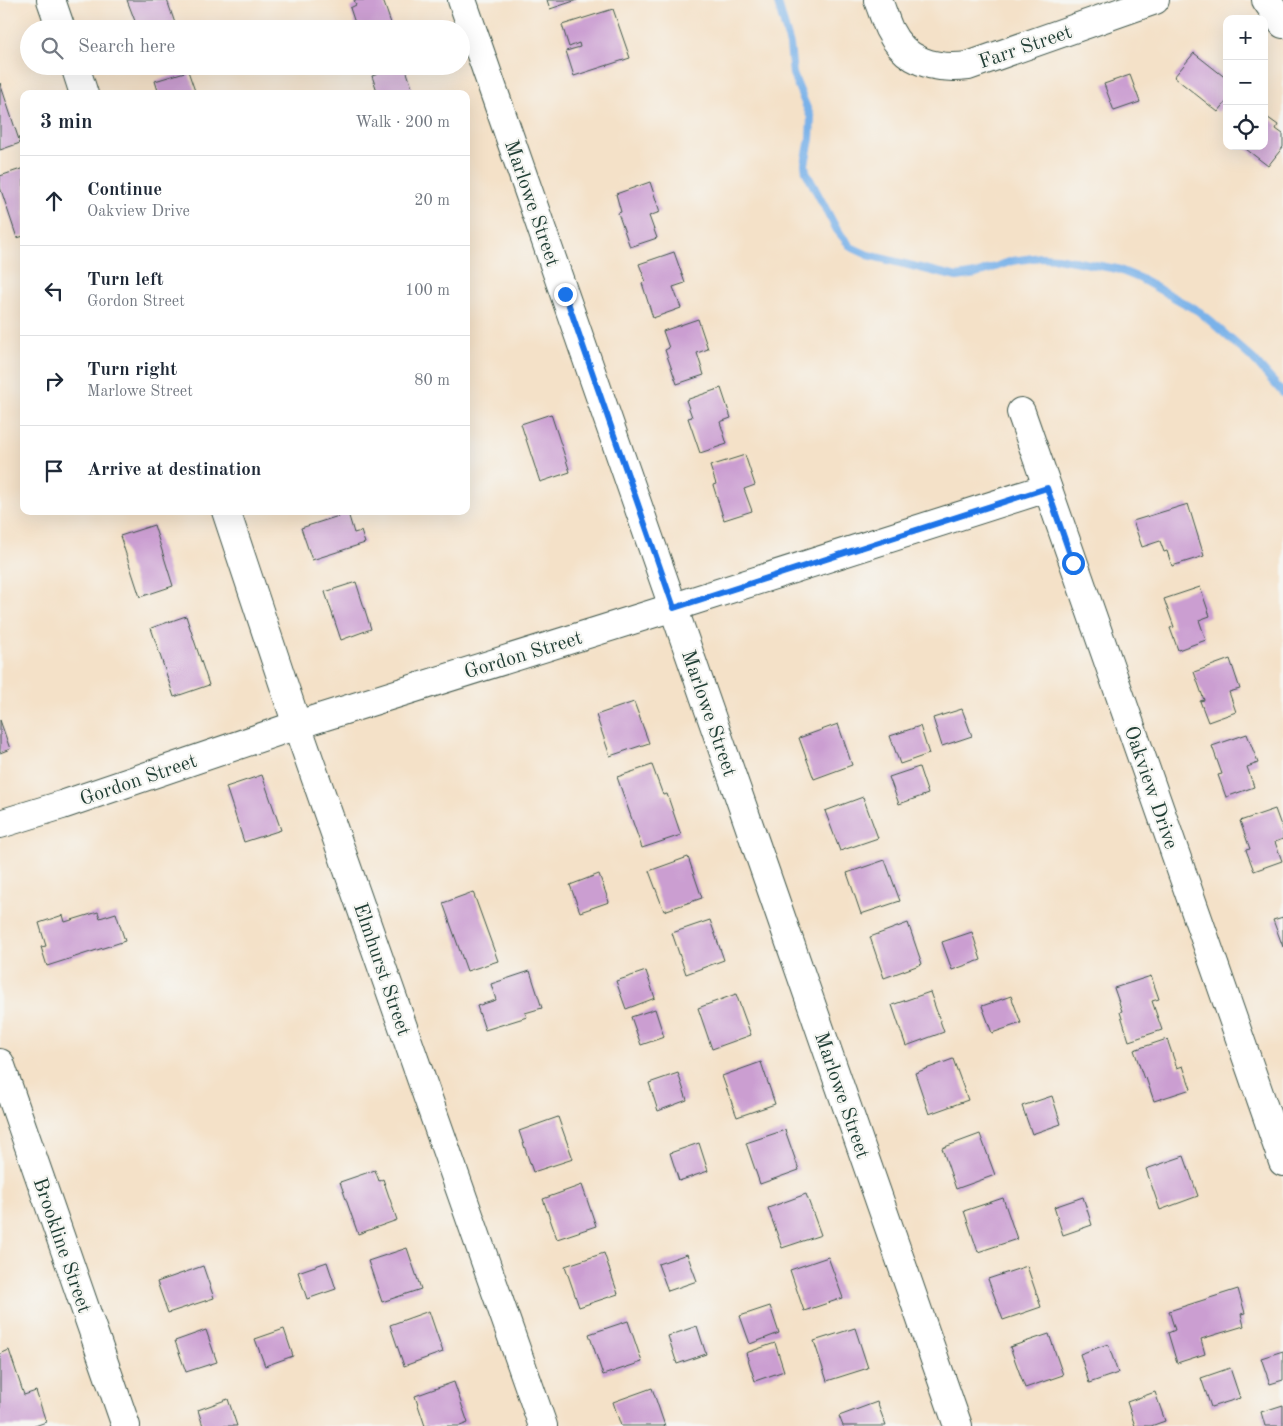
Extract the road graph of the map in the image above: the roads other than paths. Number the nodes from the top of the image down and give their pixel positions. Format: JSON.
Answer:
{"nodes":[{"id":1,"x":52,"y":0,"type":"edge"},
{"id":2,"x":462,"y":0,"type":"edge"},
{"id":3,"x":878,"y":0,"type":"edge"},
{"id":4,"x":1155,"y":0,"type":"edge"},
{"id":5,"x":1266,"y":0,"type":"edge"},
{"id":6,"x":59,"y":20,"type":"edge"},
{"id":7,"x":469,"y":20,"type":"edge"},
{"id":8,"x":470,"y":23,"type":"edge"},
{"id":9,"x":1283,"y":24,"type":"edge"},
{"id":10,"x":77,"y":75,"type":"edge"},
{"id":11,"x":83,"y":90,"type":"edge"},
{"id":12,"x":1021,"y":412,"type":"dead end"},
{"id":13,"x":1047,"y":488,"type":"junction"},
{"id":14,"x":227,"y":515,"type":"edge"},
{"id":15,"x":674,"y":608,"type":"junction"},
{"id":16,"x":297,"y":724,"type":"junction"},
{"id":17,"x":0,"y":824,"type":"edge"},
{"id":18,"x":0,"y":1063,"type":"edge"},
{"id":19,"x":1283,"y":1162,"type":"edge"},
{"id":20,"x":126,"y":1426,"type":"edge"},
{"id":21,"x":543,"y":1426,"type":"edge"},
{"id":22,"x":958,"y":1426,"type":"edge"}],
"edges":[{"from":1,"to":6,"type":"street"},
{"from":2,"to":7,"type":"street","name":"Marlowe Street"},
{"from":3,"to":4,"type":"street","name":"Farr Street"},
{"from":5,"to":9,"type":"street"},
{"from":8,"to":15,"type":"street","name":"Marlowe Street"},
{"from":10,"to":11,"type":"street"},
{"from":12,"to":13,"type":"street","name":"Oakview Drive"},
{"from":13,"to":15,"type":"street","name":"Gordon Street"},
{"from":13,"to":19,"type":"street","name":"Oakview Drive"},
{"from":14,"to":16,"type":"street","name":"Elmhurst Street"},
{"from":15,"to":16,"type":"street","name":"Gordon Street"},
{"from":15,"to":22,"type":"street","name":"Marlowe Street"},
{"from":16,"to":17,"type":"street","name":"Gordon Street"},
{"from":16,"to":21,"type":"street","name":"Elmhurst Street"},
{"from":18,"to":20,"type":"street","name":"Brookline Street"}]}
